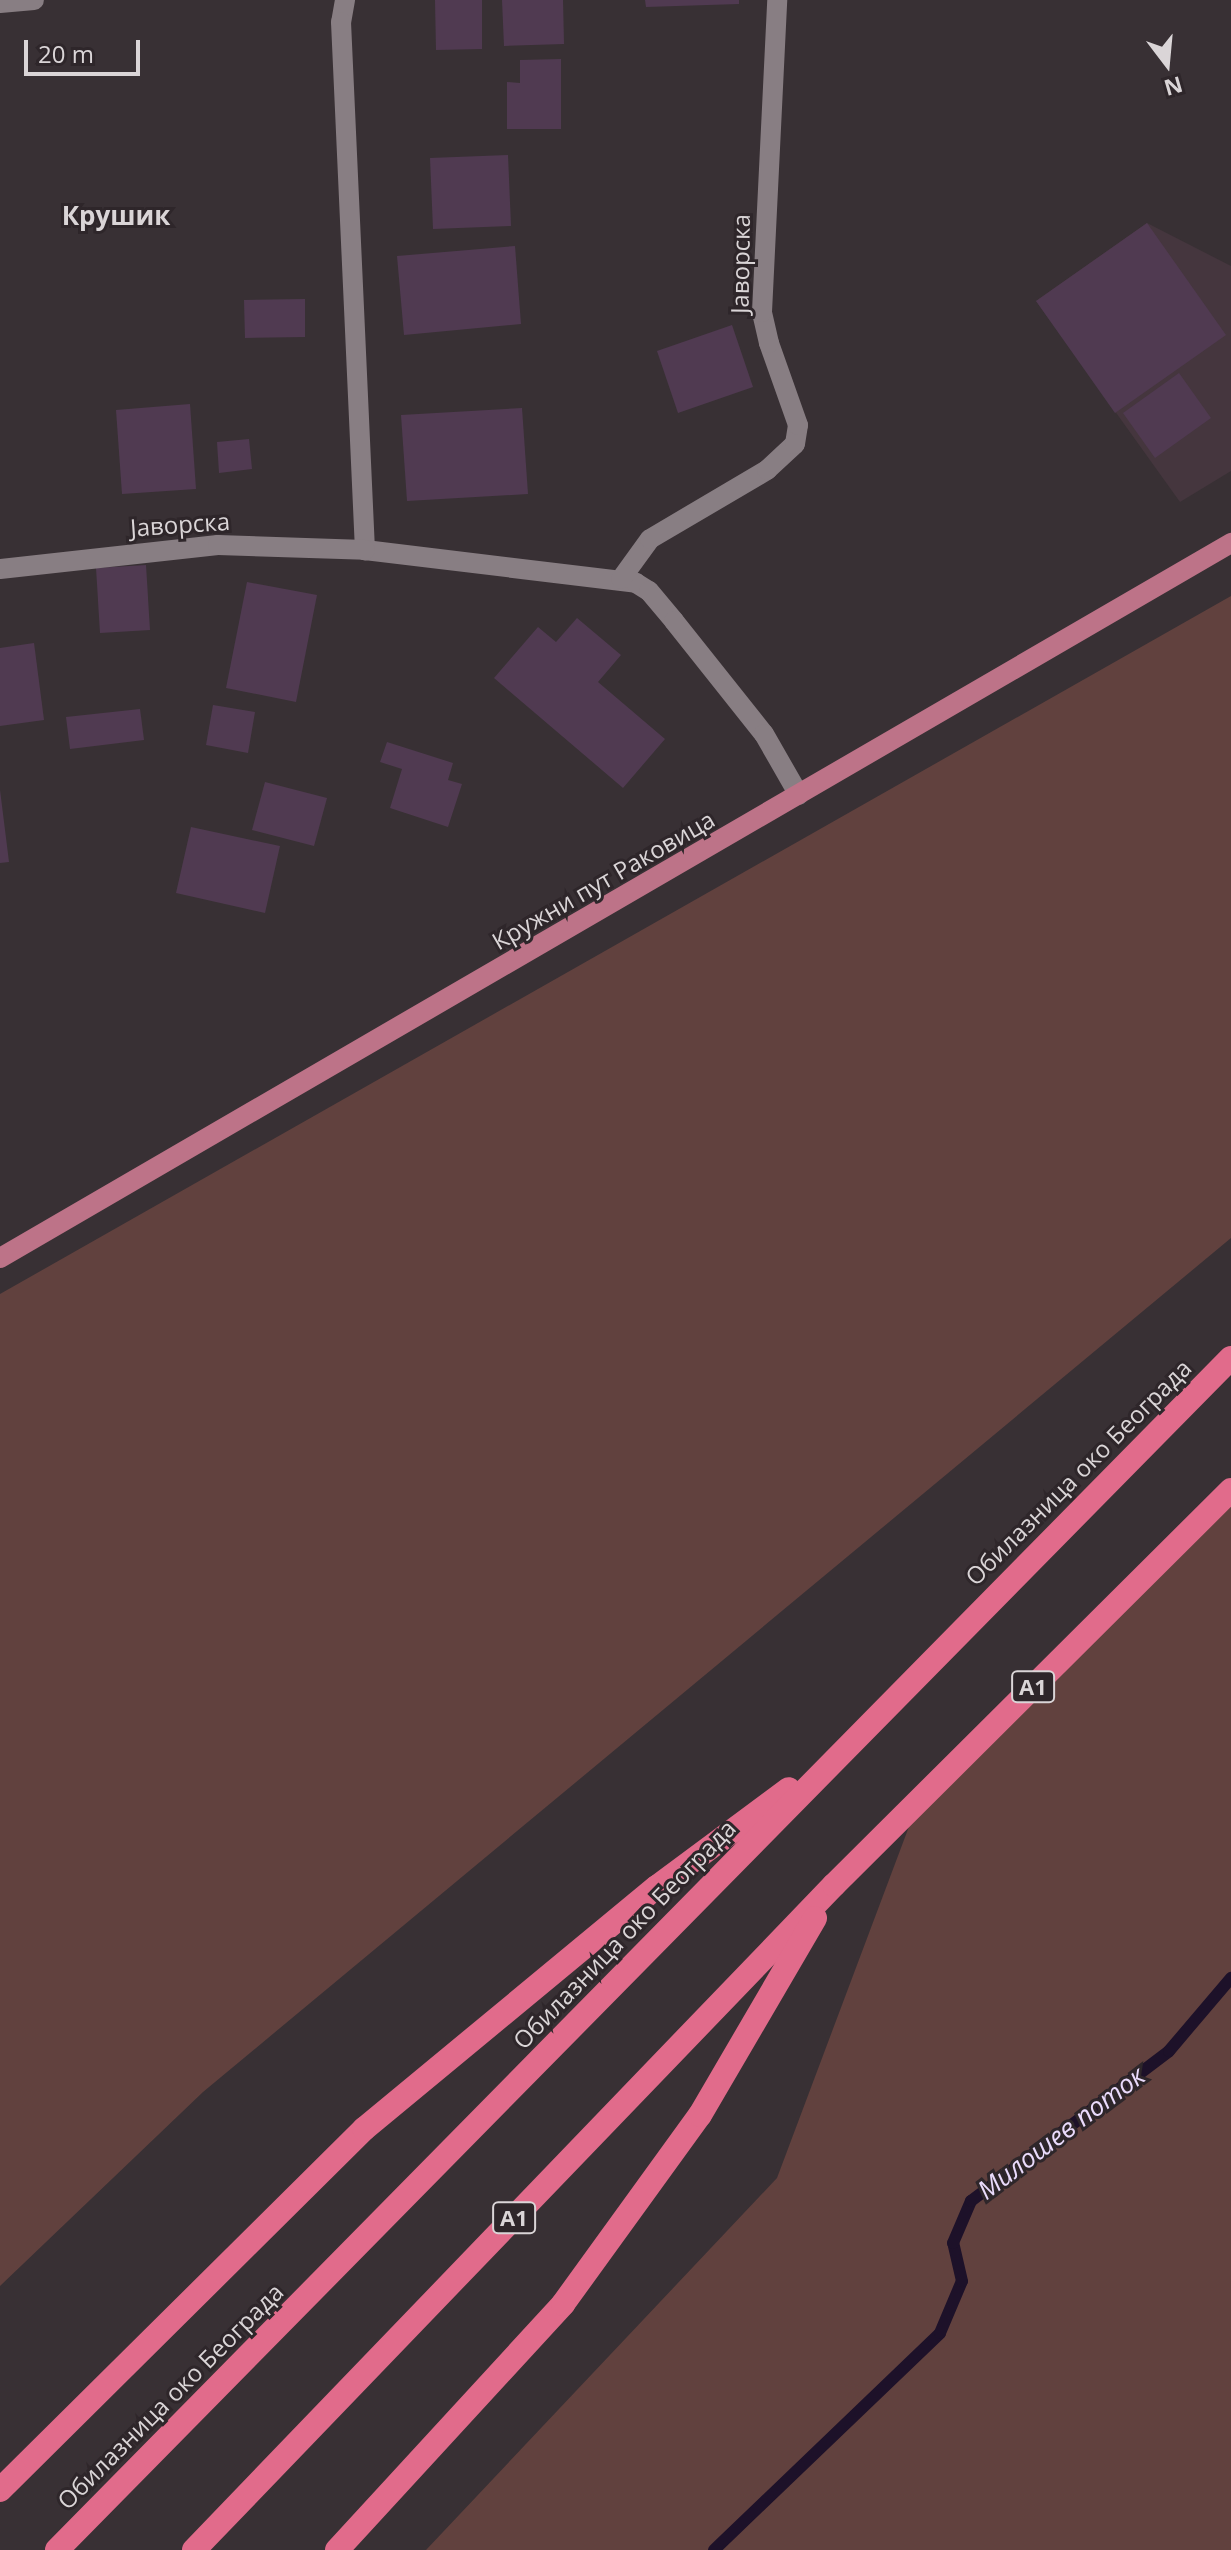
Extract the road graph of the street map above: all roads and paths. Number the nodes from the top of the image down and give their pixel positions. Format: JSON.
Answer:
{"nodes":[{"id":1,"x":34,"y":0,"type":"edge"},
{"id":2,"x":345,"y":0,"type":"edge"},
{"id":3,"x":777,"y":0,"type":"edge"},
{"id":4,"x":0,"y":3,"type":"edge"},
{"id":5,"x":1231,"y":543,"type":"edge"},
{"id":6,"x":365,"y":550,"type":"junction"},
{"id":7,"x":0,"y":569,"type":"edge"},
{"id":8,"x":621,"y":579,"type":"junction"},
{"id":9,"x":799,"y":795,"type":"junction"},
{"id":10,"x":0,"y":1258,"type":"edge"},
{"id":11,"x":1227,"y":1371,"type":"edge"},
{"id":12,"x":1231,"y":1490,"type":"edge"},
{"id":13,"x":850,"y":1744,"type":"junction"},
{"id":14,"x":834,"y":1885,"type":"junction"},
{"id":15,"x":0,"y":2490,"type":"edge"},
{"id":16,"x":57,"y":2550,"type":"edge"},
{"id":17,"x":194,"y":2550,"type":"edge"},
{"id":18,"x":337,"y":2550,"type":"edge"}],
"edges":[{"from":1,"to":4,"type":"street"},
{"from":2,"to":6,"type":"street"},
{"from":3,"to":8,"type":"street","name":"Јаворска"},
{"from":5,"to":9,"type":"main road","name":"Кружни пут Раковица"},
{"from":6,"to":7,"type":"street","name":"Јаворска"},
{"from":6,"to":8,"type":"street","name":"Јаворска"},
{"from":8,"to":9,"type":"street","name":"Јаворска"},
{"from":9,"to":10,"type":"main road","name":"Кружни пут Раковица"},
{"from":11,"to":13,"type":"highway","name":"Обилазница око Београда"},
{"from":12,"to":14,"type":"highway","number":"A1"},
{"from":13,"to":15,"type":"highway"},
{"from":13,"to":16,"type":"highway","name":"Обилазница око Београда"},
{"from":14,"to":17,"type":"highway","number":"A1"},
{"from":14,"to":18,"type":"highway"}]}
